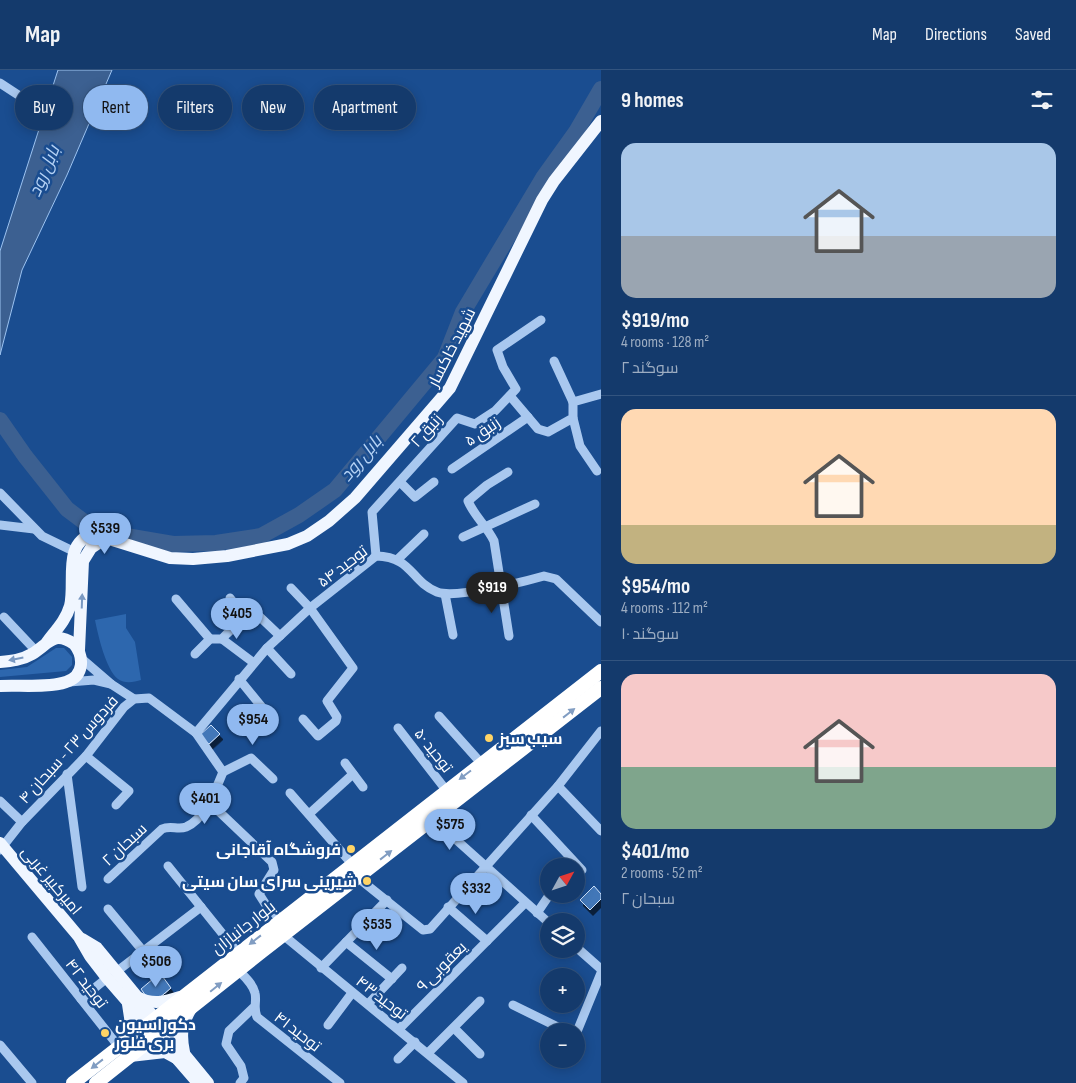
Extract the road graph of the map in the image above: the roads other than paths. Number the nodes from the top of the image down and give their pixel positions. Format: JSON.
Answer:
{"nodes":[{"id":1,"x":0,"y":83,"type":"edge"},
{"id":2,"x":15,"y":93,"type":"edge"},
{"id":3,"x":601,"y":121,"type":"edge"},
{"id":4,"x":542,"y":320,"type":"dead end"},
{"id":5,"x":554,"y":361,"type":"dead end"},
{"id":6,"x":601,"y":394,"type":"edge"},
{"id":7,"x":510,"y":396,"type":"junction"},
{"id":8,"x":573,"y":402,"type":"junction"},
{"id":9,"x":528,"y":417,"type":"junction"},
{"id":10,"x":573,"y":418,"type":"junction"},
{"id":11,"x":452,"y":469,"type":"dead end"},
{"id":12,"x":597,"y":471,"type":"dead end"},
{"id":13,"x":508,"y":472,"type":"dead end"},
{"id":14,"x":400,"y":482,"type":"junction"},
{"id":15,"x":434,"y":482,"type":"dead end"},
{"id":16,"x":0,"y":493,"type":"edge"},
{"id":17,"x":535,"y":504,"type":"dead end"},
{"id":18,"x":0,"y":526,"type":"edge"},
{"id":19,"x":487,"y":527,"type":"junction"},
{"id":20,"x":34,"y":529,"type":"junction"},
{"id":21,"x":424,"y":534,"type":"dead end"},
{"id":22,"x":106,"y":538,"type":"junction"},
{"id":23,"x":463,"y":538,"type":"dead end"},
{"id":24,"x":73,"y":551,"type":"junction"},
{"id":25,"x":376,"y":556,"type":"junction"},
{"id":26,"x":398,"y":559,"type":"junction"},
{"id":27,"x":500,"y":587,"type":"junction"},
{"id":28,"x":290,"y":588,"type":"dead end"},
{"id":29,"x":445,"y":594,"type":"junction"},
{"id":30,"x":230,"y":598,"type":"dead end"},
{"id":31,"x":176,"y":599,"type":"dead end"},
{"id":32,"x":310,"y":608,"type":"junction"},
{"id":33,"x":4,"y":617,"type":"dead end"},
{"id":34,"x":247,"y":620,"type":"junction"},
{"id":35,"x":601,"y":622,"type":"edge"},
{"id":36,"x":453,"y":635,"type":"dead end"},
{"id":37,"x":280,"y":636,"type":"junction"},
{"id":38,"x":509,"y":636,"type":"dead end"},
{"id":39,"x":210,"y":639,"type":"junction"},
{"id":40,"x":222,"y":639,"type":"junction"},
{"id":41,"x":47,"y":642,"type":"junction"},
{"id":42,"x":267,"y":648,"type":"junction"},
{"id":43,"x":36,"y":651,"type":"junction"},
{"id":44,"x":81,"y":654,"type":"junction"},
{"id":45,"x":195,"y":654,"type":"dead end"},
{"id":46,"x":0,"y":662,"type":"edge"},
{"id":47,"x":254,"y":663,"type":"junction"},
{"id":48,"x":601,"y":671,"type":"edge"},
{"id":49,"x":291,"y":674,"type":"dead end"},
{"id":50,"x":239,"y":679,"type":"junction"},
{"id":51,"x":66,"y":682,"type":"junction"},
{"id":52,"x":111,"y":684,"type":"junction"},
{"id":53,"x":0,"y":686,"type":"edge"},
{"id":54,"x":601,"y":688,"type":"edge"},
{"id":55,"x":134,"y":699,"type":"junction"},
{"id":56,"x":438,"y":716,"type":"dead end"},
{"id":57,"x":270,"y":717,"type":"dead end"},
{"id":58,"x":303,"y":719,"type":"dead end"},
{"id":59,"x":398,"y":728,"type":"dead end"},
{"id":60,"x":601,"y":731,"type":"edge"},
{"id":61,"x":196,"y":733,"type":"junction"},
{"id":62,"x":86,"y":756,"type":"junction"},
{"id":63,"x":345,"y":763,"type":"dead end"},
{"id":64,"x":481,"y":763,"type":"junction"},
{"id":65,"x":223,"y":772,"type":"junction"},
{"id":66,"x":67,"y":774,"type":"junction"},
{"id":67,"x":353,"y":774,"type":"junction"},
{"id":68,"x":273,"y":780,"type":"dead end"},
{"id":69,"x":558,"y":786,"type":"junction"},
{"id":70,"x":363,"y":787,"type":"dead end"},
{"id":71,"x":446,"y":790,"type":"junction"},
{"id":72,"x":290,"y":793,"type":"dead end"},
{"id":73,"x":0,"y":801,"type":"edge"},
{"id":74,"x":210,"y":803,"type":"junction"},
{"id":75,"x":116,"y":805,"type":"dead end"},
{"id":76,"x":309,"y":814,"type":"junction"},
{"id":77,"x":531,"y":815,"type":"junction"},
{"id":78,"x":433,"y":818,"type":"junction"},
{"id":79,"x":22,"y":822,"type":"junction"},
{"id":80,"x":601,"y":832,"type":"edge"},
{"id":81,"x":1,"y":847,"type":"edge"},
{"id":82,"x":571,"y":858,"type":"edge"},
{"id":83,"x":168,"y":866,"type":"dead end"},
{"id":84,"x":484,"y":867,"type":"junction"},
{"id":85,"x":354,"y":871,"type":"junction"},
{"id":86,"x":108,"y":880,"type":"dead end"},
{"id":87,"x":82,"y":887,"type":"dead end"},
{"id":88,"x":386,"y":900,"type":"junction"},
{"id":89,"x":525,"y":903,"type":"junction"},
{"id":90,"x":544,"y":903,"type":"edge"},
{"id":91,"x":201,"y":907,"type":"junction"},
{"id":92,"x":448,"y":907,"type":"junction"},
{"id":93,"x":108,"y":909,"type":"dead end"},
{"id":94,"x":537,"y":913,"type":"junction"},
{"id":95,"x":540,"y":916,"type":"edge"},
{"id":96,"x":281,"y":920,"type":"junction"},
{"id":97,"x":283,"y":935,"type":"junction"},
{"id":98,"x":32,"y":938,"type":"dead end"},
{"id":99,"x":488,"y":941,"type":"junction"},
{"id":100,"x":346,"y":942,"type":"junction"},
{"id":101,"x":143,"y":951,"type":"junction"},
{"id":102,"x":238,"y":953,"type":"junction"},
{"id":103,"x":585,"y":955,"type":"edge"},
{"id":104,"x":322,"y":968,"type":"junction"},
{"id":105,"x":402,"y":968,"type":"dead end"},
{"id":106,"x":601,"y":969,"type":"edge"},
{"id":107,"x":238,"y":970,"type":"junction"},
{"id":108,"x":601,"y":973,"type":"edge"},
{"id":109,"x":112,"y":975,"type":"junction"},
{"id":110,"x":392,"y":979,"type":"junction"},
{"id":111,"x":352,"y":992,"type":"junction"},
{"id":112,"x":81,"y":999,"type":"junction"},
{"id":113,"x":132,"y":999,"type":"junction"},
{"id":114,"x":189,"y":1000,"type":"junction"},
{"id":115,"x":480,"y":1001,"type":"dead end"},
{"id":116,"x":368,"y":1004,"type":"junction"},
{"id":117,"x":513,"y":1004,"type":"dead end"},
{"id":118,"x":253,"y":1008,"type":"junction"},
{"id":119,"x":151,"y":1021,"type":"junction"},
{"id":120,"x":550,"y":1023,"type":"edge"},
{"id":121,"x":581,"y":1023,"type":"edge"},
{"id":122,"x":328,"y":1025,"type":"dead end"},
{"id":123,"x":454,"y":1028,"type":"junction"},
{"id":124,"x":400,"y":1029,"type":"junction"},
{"id":125,"x":160,"y":1032,"type":"junction"},
{"id":126,"x":415,"y":1042,"type":"junction"},
{"id":127,"x":0,"y":1045,"type":"edge"},
{"id":128,"x":124,"y":1049,"type":"junction"},
{"id":129,"x":428,"y":1054,"type":"junction"},
{"id":130,"x":480,"y":1054,"type":"dead end"},
{"id":131,"x":180,"y":1056,"type":"junction"},
{"id":132,"x":398,"y":1059,"type":"dead end"},
{"id":133,"x":32,"y":1083,"type":"edge"},
{"id":134,"x":73,"y":1083,"type":"edge"},
{"id":135,"x":96,"y":1083,"type":"edge"},
{"id":136,"x":198,"y":1083,"type":"edge"},
{"id":137,"x":208,"y":1083,"type":"edge"},
{"id":138,"x":240,"y":1083,"type":"edge"},
{"id":139,"x":340,"y":1083,"type":"edge"},
{"id":140,"x":463,"y":1083,"type":"edge"}],
"edges":[{"from":1,"to":2,"type":"street"},
{"from":3,"to":22,"type":"main road","name":"شهید خاکسار"},
{"from":4,"to":7,"type":"street"},
{"from":5,"to":8,"type":"street"},
{"from":6,"to":8,"type":"street"},
{"from":7,"to":9,"type":"street"},
{"from":7,"to":14,"type":"street","name":"زنبق ۲"},
{"from":8,"to":10,"type":"street"},
{"from":9,"to":10,"type":"street"},
{"from":9,"to":11,"type":"street","name":"زنبق ۵"},
{"from":10,"to":12,"type":"street"},
{"from":13,"to":19,"type":"street"},
{"from":14,"to":15,"type":"street"},
{"from":14,"to":25,"type":"street","name":"زنبق ۲"},
{"from":16,"to":20,"type":"street"},
{"from":17,"to":19,"type":"street"},
{"from":18,"to":20,"type":"street"},
{"from":19,"to":23,"type":"street"},
{"from":19,"to":27,"type":"street"},
{"from":20,"to":24,"type":"street"},
{"from":21,"to":26,"type":"street"},
{"from":22,"to":24,"type":"main road"},
{"from":44,"to":22,"type":"main road","one_way":true},
{"from":24,"to":41,"type":"main road"},
{"from":25,"to":26,"type":"street","name":"توحید ۵۴"},
{"from":25,"to":32,"type":"street","name":"توحید ۵۴"},
{"from":26,"to":29,"type":"street"},
{"from":27,"to":29,"type":"street"},
{"from":27,"to":35,"type":"street"},
{"from":27,"to":38,"type":"street"},
{"from":28,"to":32,"type":"street"},
{"from":29,"to":36,"type":"street"},
{"from":30,"to":34,"type":"street"},
{"from":31,"to":39,"type":"street"},
{"from":32,"to":37,"type":"street","name":"توحید ۵۴"},
{"from":32,"to":58,"type":"street"},
{"from":33,"to":43,"type":"street"},
{"from":34,"to":37,"type":"street"},
{"from":34,"to":40,"type":"street"},
{"from":37,"to":42,"type":"street","name":"توحید ۵۴"},
{"from":39,"to":40,"type":"street"},
{"from":39,"to":45,"type":"street"},
{"from":40,"to":47,"type":"street"},
{"from":41,"to":43,"type":"main road"},
{"from":41,"to":44,"type":"main road"},
{"from":42,"to":47,"type":"street","name":"توحید ۵۴"},
{"from":42,"to":49,"type":"street"},
{"from":43,"to":46,"type":"main road","one_way":true},
{"from":44,"to":51,"type":"main road"},
{"from":44,"to":52,"type":"street"},
{"from":47,"to":50,"type":"street","name":"توحید ۵۴"},
{"from":48,"to":64,"type":"highway","name":"بلوار جانبازان"},
{"from":50,"to":57,"type":"street"},
{"from":50,"to":61,"type":"street","name":"توحید ۵۴"},
{"from":51,"to":52,"type":"street"},
{"from":51,"to":53,"type":"main road"},
{"from":52,"to":55,"type":"street"},
{"from":78,"to":54,"type":"highway","name":"بلوار جانبازان","one_way":true},
{"from":55,"to":61,"type":"street","name":"فردوس ۲۳ - سبحان ۴"},
{"from":55,"to":62,"type":"street","name":"فردوس ۲۳ - سبحان ۴"},
{"from":56,"to":64,"type":"street"},
{"from":59,"to":71,"type":"street","name":"توحید ۵۰"},
{"from":60,"to":69,"type":"street"},
{"from":61,"to":65,"type":"street","name":"فردوس ۲۳ - سبحان ۴"},
{"from":62,"to":66,"type":"street","name":"فردوس ۲۳ - سبحان ۴"},
{"from":62,"to":75,"type":"street"},
{"from":63,"to":67,"type":"street"},
{"from":64,"to":71,"type":"highway","name":"بلوار جانبازان","one_way":true},
{"from":65,"to":68,"type":"street"},
{"from":65,"to":74,"type":"street"},
{"from":66,"to":79,"type":"street","name":"فردوس ۲۳ - سبحان ۴"},
{"from":66,"to":87,"type":"street"},
{"from":67,"to":70,"type":"street"},
{"from":67,"to":76,"type":"street"},
{"from":69,"to":77,"type":"street"},
{"from":69,"to":80,"type":"street"},
{"from":71,"to":85,"type":"highway","name":"بلوار جانبازان"},
{"from":72,"to":76,"type":"street"},
{"from":73,"to":79,"type":"street"},
{"from":74,"to":86,"type":"street","name":"سبحان ۲"},
{"from":74,"to":96,"type":"street"},
{"from":76,"to":85,"type":"street"},
{"from":77,"to":82,"type":"street"},
{"from":77,"to":84,"type":"street"},
{"from":78,"to":84,"type":"street"},
{"from":85,"to":78,"type":"highway","name":"بلوار جانبازان","one_way":true},
{"from":79,"to":81,"type":"street","name":"فردوس ۲۳ - سبحان ۴"},
{"from":81,"to":109,"type":"main road","name":"امیرکبیر غربی"},
{"from":83,"to":91,"type":"street"},
{"from":84,"to":89,"type":"street"},
{"from":84,"to":92,"type":"street"},
{"from":85,"to":88,"type":"street"},
{"from":85,"to":96,"type":"highway","name":"بلوار جانبازان"},
{"from":85,"to":97,"type":"highway","name":"بلوار جانبازان"},
{"from":88,"to":92,"type":"street"},
{"from":88,"to":100,"type":"street"},
{"from":89,"to":94,"type":"street"},
{"from":89,"to":99,"type":"street","name":"یعقوبی ۹"},
{"from":90,"to":94,"type":"street"},
{"from":91,"to":101,"type":"street"},
{"from":91,"to":102,"type":"street"},
{"from":92,"to":99,"type":"street"},
{"from":93,"to":101,"type":"street"},
{"from":94,"to":95,"type":"street"},
{"from":96,"to":102,"type":"highway","name":"بلوار جانبازان","one_way":true},
{"from":97,"to":104,"type":"street","name":"توحید ۴۳"},
{"from":97,"to":107,"type":"highway","name":"بلوار جانبازان"},
{"from":98,"to":112,"type":"street","name":"توحید ۴۲"},
{"from":99,"to":124,"type":"street","name":"یعقوبی ۹"},
{"from":100,"to":104,"type":"street"},
{"from":100,"to":110,"type":"street"},
{"from":101,"to":109,"type":"street"},
{"from":102,"to":114,"type":"highway","name":"بلوار جانبازان"},
{"from":103,"to":106,"type":"street"},
{"from":104,"to":111,"type":"street","name":"توحید ۴۳"},
{"from":105,"to":110,"type":"street"},
{"from":114,"to":107,"type":"highway","name":"بلوار جانبازان","one_way":true},
{"from":107,"to":118,"type":"street","name":"توحید ۴۱"},
{"from":108,"to":121,"type":"street"},
{"from":109,"to":112,"type":"street"},
{"from":109,"to":113,"type":"main road","name":"امیرکبیر غربی"},
{"from":110,"to":116,"type":"street"},
{"from":111,"to":116,"type":"street","name":"توحید ۴۳"},
{"from":111,"to":122,"type":"street"},
{"from":112,"to":128,"type":"street","name":"توحید ۴۲"},
{"from":113,"to":114,"type":"main road"},
{"from":113,"to":119,"type":"main road","name":"امیرکبیر غربی"},
{"from":113,"to":128,"type":"main road"},
{"from":114,"to":119,"type":"highway","name":"بلوار جانبازان"},
{"from":114,"to":125,"type":"highway","name":"بلوار جانبازان"},
{"from":114,"to":131,"type":"main road"},
{"from":115,"to":123,"type":"street"},
{"from":116,"to":124,"type":"street","name":"توحید ۴۳"},
{"from":117,"to":120,"type":"street"},
{"from":118,"to":138,"type":"street"},
{"from":118,"to":139,"type":"street","name":"توحید ۴۱"},
{"from":119,"to":125,"type":"main road","name":"امیرکبیر غربی"},
{"from":119,"to":128,"type":"highway","name":"بلوار جانبازان"},
{"from":123,"to":129,"type":"street"},
{"from":123,"to":130,"type":"street"},
{"from":124,"to":126,"type":"street","name":"توحید ۴۳"},
{"from":125,"to":128,"type":"highway","name":"بلوار جانبازان"},
{"from":125,"to":131,"type":"main road","name":"امیرکبیر غربی"},
{"from":126,"to":129,"type":"street","name":"توحید ۴۳"},
{"from":126,"to":132,"type":"street"},
{"from":127,"to":133,"type":"street"},
{"from":128,"to":131,"type":"main road"},
{"from":128,"to":134,"type":"highway","name":"بلوار جانبازان","one_way":true},
{"from":128,"to":135,"type":"highway","name":"بلوار جانبازان"},
{"from":129,"to":140,"type":"street","name":"توحید ۴۳"},
{"from":131,"to":136,"type":"main road"},
{"from":131,"to":137,"type":"main road"}]}
